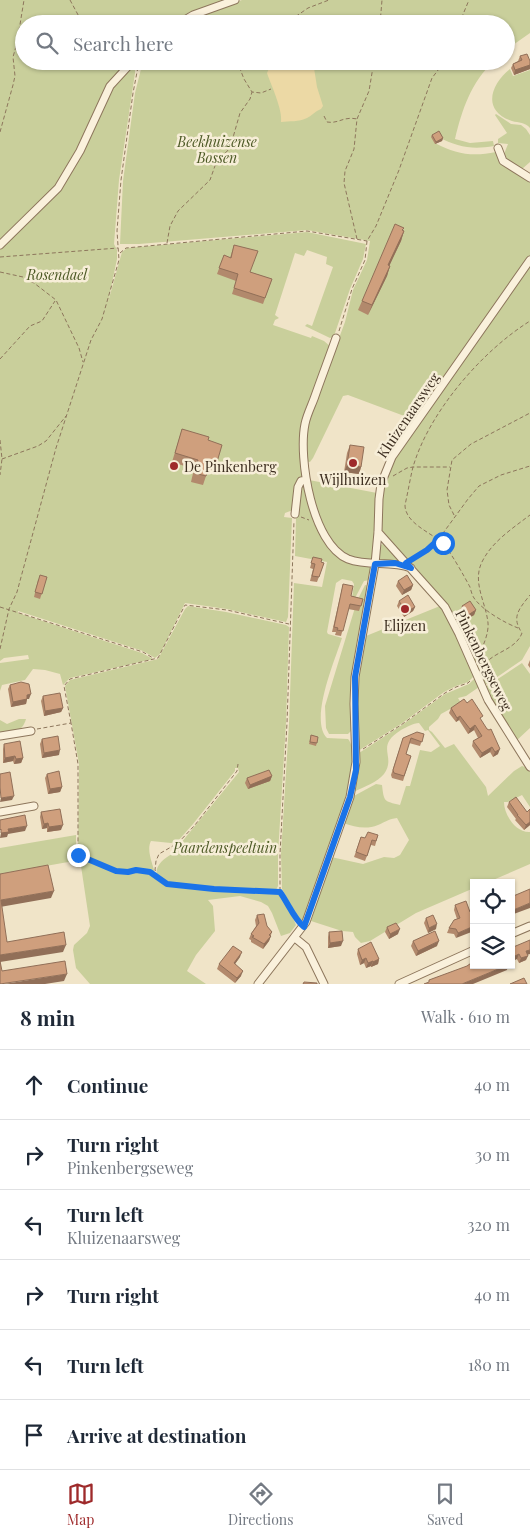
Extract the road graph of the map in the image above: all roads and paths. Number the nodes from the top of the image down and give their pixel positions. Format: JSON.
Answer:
{"nodes":[{"id":1,"x":24,"y":0,"type":"edge"},
{"id":2,"x":70,"y":0,"type":"edge"},
{"id":3,"x":235,"y":0,"type":"edge"},
{"id":4,"x":329,"y":0,"type":"edge"},
{"id":5,"x":382,"y":0,"type":"edge"},
{"id":6,"x":468,"y":0,"type":"edge"},
{"id":7,"x":22,"y":15,"type":"edge"},
{"id":8,"x":78,"y":15,"type":"edge"},
{"id":9,"x":193,"y":15,"type":"edge"},
{"id":10,"x":298,"y":15,"type":"edge"},
{"id":11,"x":381,"y":15,"type":"edge"},
{"id":12,"x":462,"y":15,"type":"edge"},
{"id":13,"x":15,"y":50,"type":"edge"},
{"id":14,"x":116,"y":70,"type":"edge"},
{"id":15,"x":125,"y":70,"type":"edge"},
{"id":16,"x":138,"y":70,"type":"edge"},
{"id":17,"x":240,"y":70,"type":"edge"},
{"id":18,"x":372,"y":70,"type":"edge"},
{"id":19,"x":438,"y":70,"type":"edge"},
{"id":20,"x":120,"y":74,"type":"junction"},
{"id":21,"x":271,"y":89,"type":"dead end"},
{"id":22,"x":252,"y":92,"type":"junction"},
{"id":23,"x":324,"y":116,"type":"dead end"},
{"id":24,"x":357,"y":119,"type":"junction"},
{"id":25,"x":0,"y":132,"type":"edge"},
{"id":26,"x":498,"y":148,"type":"dead end"},
{"id":27,"x":530,"y":178,"type":"edge"},
{"id":28,"x":357,"y":240,"type":"junction"},
{"id":29,"x":368,"y":241,"type":"junction"},
{"id":30,"x":167,"y":243,"type":"junction"},
{"id":31,"x":0,"y":245,"type":"edge"},
{"id":32,"x":118,"y":248,"type":"junction"},
{"id":33,"x":119,"y":253,"type":"junction"},
{"id":34,"x":0,"y":257,"type":"edge"},
{"id":35,"x":530,"y":260,"type":"edge"},
{"id":36,"x":0,"y":272,"type":"edge"},
{"id":37,"x":56,"y":300,"type":"junction"},
{"id":38,"x":530,"y":320,"type":"edge"},
{"id":39,"x":336,"y":338,"type":"joint"},
{"id":40,"x":0,"y":359,"type":"edge"},
{"id":41,"x":83,"y":364,"type":"junction"},
{"id":42,"x":530,"y":412,"type":"edge"},
{"id":43,"x":67,"y":415,"type":"junction"},
{"id":44,"x":0,"y":440,"type":"edge"},
{"id":45,"x":2,"y":459,"type":"junction"},
{"id":46,"x":530,"y":466,"type":"edge"},
{"id":47,"x":413,"y":467,"type":"junction"},
{"id":48,"x":450,"y":467,"type":"junction"},
{"id":49,"x":0,"y":475,"type":"edge"},
{"id":50,"x":306,"y":480,"type":"junction"},
{"id":51,"x":382,"y":481,"type":"junction"},
{"id":52,"x":295,"y":514,"type":"junction"},
{"id":53,"x":530,"y":515,"type":"edge"},
{"id":54,"x":455,"y":516,"type":"junction"},
{"id":55,"x":319,"y":523,"type":"junction"},
{"id":56,"x":378,"y":532,"type":"junction"},
{"id":57,"x":438,"y":540,"type":"junction"},
{"id":58,"x":375,"y":564,"type":"junction"},
{"id":59,"x":409,"y":565,"type":"junction"},
{"id":60,"x":530,"y":596,"type":"edge"},
{"id":61,"x":0,"y":606,"type":"edge"},
{"id":62,"x":10,"y":609,"type":"junction"},
{"id":63,"x":485,"y":609,"type":"junction"},
{"id":64,"x":290,"y":624,"type":"junction"},
{"id":65,"x":518,"y":628,"type":"junction"},
{"id":66,"x":0,"y":649,"type":"edge"},
{"id":67,"x":155,"y":659,"type":"junction"},
{"id":68,"x":471,"y":664,"type":"junction"},
{"id":69,"x":476,"y":675,"type":"junction"},
{"id":70,"x":71,"y":724,"type":"junction"},
{"id":71,"x":31,"y":731,"type":"joint"},
{"id":72,"x":0,"y":736,"type":"edge"},
{"id":73,"x":356,"y":754,"type":"junction"},
{"id":74,"x":238,"y":764,"type":"dead end"},
{"id":75,"x":530,"y":767,"type":"edge"},
{"id":76,"x":34,"y":806,"type":"dead end"},
{"id":77,"x":0,"y":812,"type":"edge"},
{"id":78,"x":158,"y":878,"type":"junction"},
{"id":79,"x":280,"y":892,"type":"junction"},
{"id":80,"x":530,"y":926,"type":"edge"},
{"id":81,"x":304,"y":927,"type":"junction"},
{"id":82,"x":515,"y":932,"type":"edge"},
{"id":83,"x":295,"y":938,"type":"junction"},
{"id":84,"x":470,"y":952,"type":"edge"},
{"id":85,"x":258,"y":984,"type":"edge"},
{"id":86,"x":324,"y":984,"type":"edge"},
{"id":87,"x":399,"y":984,"type":"edge"}],
"edges":[{"from":1,"to":7,"type":"path"},
{"from":2,"to":8,"type":"path"},
{"from":3,"to":9,"type":"street"},
{"from":4,"to":10,"type":"path"},
{"from":5,"to":11,"type":"path"},
{"from":6,"to":12,"type":"path"},
{"from":13,"to":25,"type":"path"},
{"from":14,"to":20,"type":"path"},
{"from":15,"to":20,"type":"street"},
{"from":16,"to":32,"type":"path"},
{"from":17,"to":22,"type":"path"},
{"from":18,"to":24,"type":"path"},
{"from":19,"to":29,"type":"path"},
{"from":20,"to":31,"type":"street"},
{"from":21,"to":22,"type":"path"},
{"from":22,"to":30,"type":"path"},
{"from":23,"to":24,"type":"path"},
{"from":24,"to":28,"type":"path"},
{"from":26,"to":27,"type":"street"},
{"from":28,"to":29,"type":"path"},
{"from":28,"to":30,"type":"path"},
{"from":29,"to":39,"type":"path"},
{"from":30,"to":33,"type":"path"},
{"from":32,"to":33,"type":"path"},
{"from":32,"to":34,"type":"path"},
{"from":33,"to":41,"type":"path"},
{"from":35,"to":51,"type":"street","name":"Kluizenaarsweg"},
{"from":36,"to":37,"type":"path"},
{"from":37,"to":40,"type":"path"},
{"from":37,"to":41,"type":"path"},
{"from":38,"to":47,"type":"path"},
{"from":39,"to":50,"type":"street"},
{"from":41,"to":43,"type":"path"},
{"from":42,"to":48,"type":"path"},
{"from":43,"to":45,"type":"path"},
{"from":43,"to":62,"type":"path"},
{"from":44,"to":45,"type":"path"},
{"from":45,"to":49,"type":"path"},
{"from":46,"to":54,"type":"path"},
{"from":47,"to":48,"type":"path"},
{"from":47,"to":51,"type":"path"},
{"from":47,"to":57,"type":"path"},
{"from":48,"to":54,"type":"path"},
{"from":50,"to":52,"type":"street"},
{"from":50,"to":55,"type":"street"},
{"from":51,"to":56,"type":"street","name":"Kluizenaarsweg"},
{"from":52,"to":55,"type":"path"},
{"from":52,"to":64,"type":"path"},
{"from":53,"to":63,"type":"path"},
{"from":54,"to":57,"type":"path"},
{"from":55,"to":58,"type":"street"},
{"from":56,"to":58,"type":"street","name":"Kluizenaarsweg"},
{"from":56,"to":59,"type":"street","name":"Pinkenbergseweg"},
{"from":57,"to":59,"type":"path"},
{"from":57,"to":63,"type":"path"},
{"from":58,"to":59,"type":"street"},
{"from":58,"to":73,"type":"street","name":"Kluizenaarsweg"},
{"from":59,"to":68,"type":"street","name":"Pinkenbergseweg"},
{"from":60,"to":65,"type":"path"},
{"from":61,"to":62,"type":"path"},
{"from":62,"to":66,"type":"path"},
{"from":62,"to":67,"type":"path"},
{"from":63,"to":65,"type":"path"},
{"from":63,"to":68,"type":"path"},
{"from":64,"to":67,"type":"path"},
{"from":64,"to":79,"type":"path"},
{"from":65,"to":69,"type":"path"},
{"from":67,"to":70,"type":"path"},
{"from":68,"to":69,"type":"street","name":"Pinkenbergseweg"},
{"from":69,"to":73,"type":"path"},
{"from":69,"to":75,"type":"street","name":"Pinkenbergseweg"},
{"from":70,"to":71,"type":"path"},
{"from":70,"to":78,"type":"path"},
{"from":71,"to":72,"type":"street"},
{"from":73,"to":81,"type":"street","name":"Kluizenaarsweg"},
{"from":74,"to":78,"type":"path"},
{"from":76,"to":77,"type":"street"},
{"from":78,"to":79,"type":"path"},
{"from":79,"to":81,"type":"path"},
{"from":80,"to":82,"type":"street"},
{"from":81,"to":83,"type":"street","name":"Kluizenaarsweg"},
{"from":83,"to":85,"type":"street","name":"Kluizenaarsweg"},
{"from":83,"to":86,"type":"street"},
{"from":84,"to":87,"type":"street"}]}
